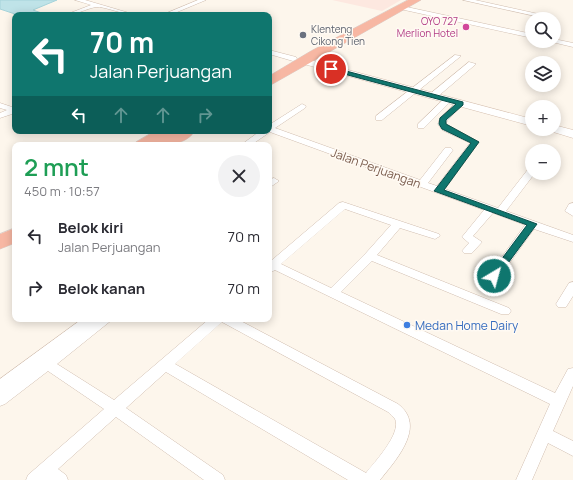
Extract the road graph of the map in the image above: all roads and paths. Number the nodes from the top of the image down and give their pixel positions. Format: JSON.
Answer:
{"nodes":[{"id":1,"x":78,"y":0,"type":"edge"},
{"id":2,"x":106,"y":0,"type":"edge"},
{"id":3,"x":203,"y":0,"type":"edge"},
{"id":4,"x":416,"y":0,"type":"edge"},
{"id":5,"x":466,"y":0,"type":"edge"},
{"id":6,"x":403,"y":4,"type":"edge"},
{"id":7,"x":96,"y":5,"type":"junction"},
{"id":8,"x":76,"y":12,"type":"edge"},
{"id":9,"x":122,"y":12,"type":"edge"},
{"id":10,"x":172,"y":12,"type":"edge"},
{"id":11,"x":524,"y":12,"type":"joint"},
{"id":12,"x":518,"y":18,"type":"dead end"},
{"id":13,"x":509,"y":24,"type":"dead end"},
{"id":14,"x":501,"y":30,"type":"junction"},
{"id":15,"x":525,"y":35,"type":"edge"},
{"id":16,"x":561,"y":42,"type":"edge"},
{"id":17,"x":573,"y":45,"type":"edge"},
{"id":18,"x":272,"y":53,"type":"edge"},
{"id":19,"x":457,"y":56,"type":"dead end"},
{"id":20,"x":298,"y":60,"type":"junction"},
{"id":21,"x":472,"y":64,"type":"dead end"},
{"id":22,"x":272,"y":72,"type":"edge"},
{"id":23,"x":272,"y":80,"type":"edge"},
{"id":24,"x":414,"y":91,"type":"junction"},
{"id":25,"x":433,"y":96,"type":"junction"},
{"id":26,"x":448,"y":100,"type":"junction"},
{"id":27,"x":461,"y":103,"type":"junction"},
{"id":28,"x":0,"y":105,"type":"edge"},
{"id":29,"x":302,"y":106,"type":"dead end"},
{"id":30,"x":12,"y":109,"type":"edge"},
{"id":31,"x":12,"y":111,"type":"edge"},
{"id":32,"x":0,"y":116,"type":"edge"},
{"id":33,"x":379,"y":118,"type":"dead end"},
{"id":34,"x":525,"y":121,"type":"edge"},
{"id":35,"x":421,"y":126,"type":"dead end"},
{"id":36,"x":272,"y":127,"type":"edge"},
{"id":37,"x":272,"y":130,"type":"edge"},
{"id":38,"x":561,"y":131,"type":"edge"},
{"id":39,"x":162,"y":134,"type":"edge"},
{"id":40,"x":182,"y":134,"type":"edge"},
{"id":41,"x":262,"y":134,"type":"edge"},
{"id":42,"x":573,"y":134,"type":"edge"},
{"id":43,"x":147,"y":142,"type":"edge"},
{"id":44,"x":168,"y":142,"type":"edge"},
{"id":45,"x":250,"y":142,"type":"edge"},
{"id":46,"x":448,"y":150,"type":"dead end"},
{"id":47,"x":525,"y":178,"type":"edge"},
{"id":48,"x":422,"y":185,"type":"junction"},
{"id":49,"x":439,"y":191,"type":"junction"},
{"id":50,"x":573,"y":206,"type":"edge"},
{"id":51,"x":495,"y":211,"type":"junction"},
{"id":52,"x":573,"y":213,"type":"edge"},
{"id":53,"x":12,"y":223,"type":"edge"},
{"id":54,"x":398,"y":224,"type":"junction"},
{"id":55,"x":532,"y":224,"type":"junction"},
{"id":56,"x":0,"y":230,"type":"edge"},
{"id":57,"x":12,"y":236,"type":"edge"},
{"id":58,"x":435,"y":236,"type":"dead end"},
{"id":59,"x":573,"y":239,"type":"edge"},
{"id":60,"x":0,"y":243,"type":"edge"},
{"id":61,"x":468,"y":251,"type":"dead end"},
{"id":62,"x":370,"y":256,"type":"junction"},
{"id":63,"x":272,"y":264,"type":"edge"},
{"id":64,"x":272,"y":267,"type":"edge"},
{"id":65,"x":494,"y":276,"type":"dead end"},
{"id":66,"x":573,"y":286,"type":"edge"},
{"id":67,"x":333,"y":293,"type":"junction"},
{"id":68,"x":562,"y":304,"type":"dead end"},
{"id":69,"x":505,"y":311,"type":"dead end"},
{"id":70,"x":88,"y":322,"type":"edge"},
{"id":71,"x":103,"y":322,"type":"edge"},
{"id":72,"x":214,"y":322,"type":"edge"},
{"id":73,"x":232,"y":322,"type":"edge"},
{"id":74,"x":43,"y":361,"type":"junction"},
{"id":75,"x":165,"y":365,"type":"junction"},
{"id":76,"x":573,"y":373,"type":"edge"},
{"id":77,"x":0,"y":387,"type":"edge"},
{"id":78,"x":0,"y":400,"type":"edge"},
{"id":79,"x":558,"y":401,"type":"junction"},
{"id":80,"x":116,"y":409,"type":"junction"},
{"id":81,"x":544,"y":434,"type":"junction"},
{"id":82,"x":573,"y":449,"type":"edge"},
{"id":83,"x":47,"y":469,"type":"junction"},
{"id":84,"x":34,"y":480,"type":"edge"},
{"id":85,"x":60,"y":480,"type":"edge"},
{"id":86,"x":217,"y":480,"type":"edge"},
{"id":87,"x":363,"y":480,"type":"edge"},
{"id":88,"x":370,"y":480,"type":"edge"},
{"id":89,"x":524,"y":480,"type":"edge"}],
"edges":[{"from":1,"to":7,"type":"street"},
{"from":2,"to":7,"type":"street"},
{"from":3,"to":10,"type":"street"},
{"from":4,"to":6,"type":"highway"},
{"from":5,"to":11,"type":"street"},
{"from":6,"to":14,"type":"street"},
{"from":6,"to":20,"type":"highway"},
{"from":7,"to":8,"type":"street"},
{"from":7,"to":9,"type":"street"},
{"from":11,"to":12,"type":"street"},
{"from":13,"to":14,"type":"street"},
{"from":14,"to":15,"type":"street"},
{"from":16,"to":17,"type":"street"},
{"from":18,"to":20,"type":"street"},
{"from":19,"to":24,"type":"street"},
{"from":20,"to":22,"type":"highway"},
{"from":20,"to":23,"type":"highway"},
{"from":20,"to":24,"type":"street"},
{"from":21,"to":25,"type":"street"},
{"from":24,"to":25,"type":"street"},
{"from":24,"to":33,"type":"street"},
{"from":25,"to":26,"type":"street"},
{"from":26,"to":27,"type":"street"},
{"from":26,"to":35,"type":"street"},
{"from":27,"to":34,"type":"street"},
{"from":27,"to":49,"type":"street"},
{"from":28,"to":30,"type":"street"},
{"from":29,"to":36,"type":"street"},
{"from":31,"to":32,"type":"street"},
{"from":37,"to":48,"type":"street","name":"Jalan Perjuangan"},
{"from":38,"to":42,"type":"street"},
{"from":39,"to":43,"type":"highway"},
{"from":40,"to":44,"type":"highway"},
{"from":41,"to":45,"type":"street"},
{"from":46,"to":48,"type":"street"},
{"from":47,"to":51,"type":"street"},
{"from":48,"to":49,"type":"street","name":"Jalan Perjuangan"},
{"from":49,"to":51,"type":"street","name":"Jalan Perjuangan"},
{"from":50,"to":52,"type":"street"},
{"from":51,"to":55,"type":"street","name":"Jalan Perjuangan"},
{"from":51,"to":61,"type":"street"},
{"from":53,"to":56,"type":"highway"},
{"from":54,"to":58,"type":"street"},
{"from":54,"to":62,"type":"street"},
{"from":54,"to":63,"type":"street"},
{"from":55,"to":59,"type":"street","name":"Jalan Perjuangan"},
{"from":55,"to":65,"type":"street"},
{"from":57,"to":60,"type":"highway"},
{"from":62,"to":67,"type":"street"},
{"from":62,"to":69,"type":"street"},
{"from":64,"to":67,"type":"street"},
{"from":66,"to":68,"type":"street"},
{"from":67,"to":79,"type":"street"},
{"from":70,"to":74,"type":"street"},
{"from":71,"to":74,"type":"street"},
{"from":72,"to":75,"type":"street"},
{"from":73,"to":88,"type":"street"},
{"from":74,"to":77,"type":"street"},
{"from":74,"to":78,"type":"street"},
{"from":74,"to":80,"type":"street"},
{"from":75,"to":80,"type":"street"},
{"from":75,"to":87,"type":"street"},
{"from":76,"to":79,"type":"street"},
{"from":79,"to":81,"type":"street"},
{"from":80,"to":83,"type":"street"},
{"from":80,"to":86,"type":"street"},
{"from":81,"to":82,"type":"street"},
{"from":81,"to":89,"type":"street"},
{"from":83,"to":84,"type":"street"},
{"from":83,"to":85,"type":"street"}]}
